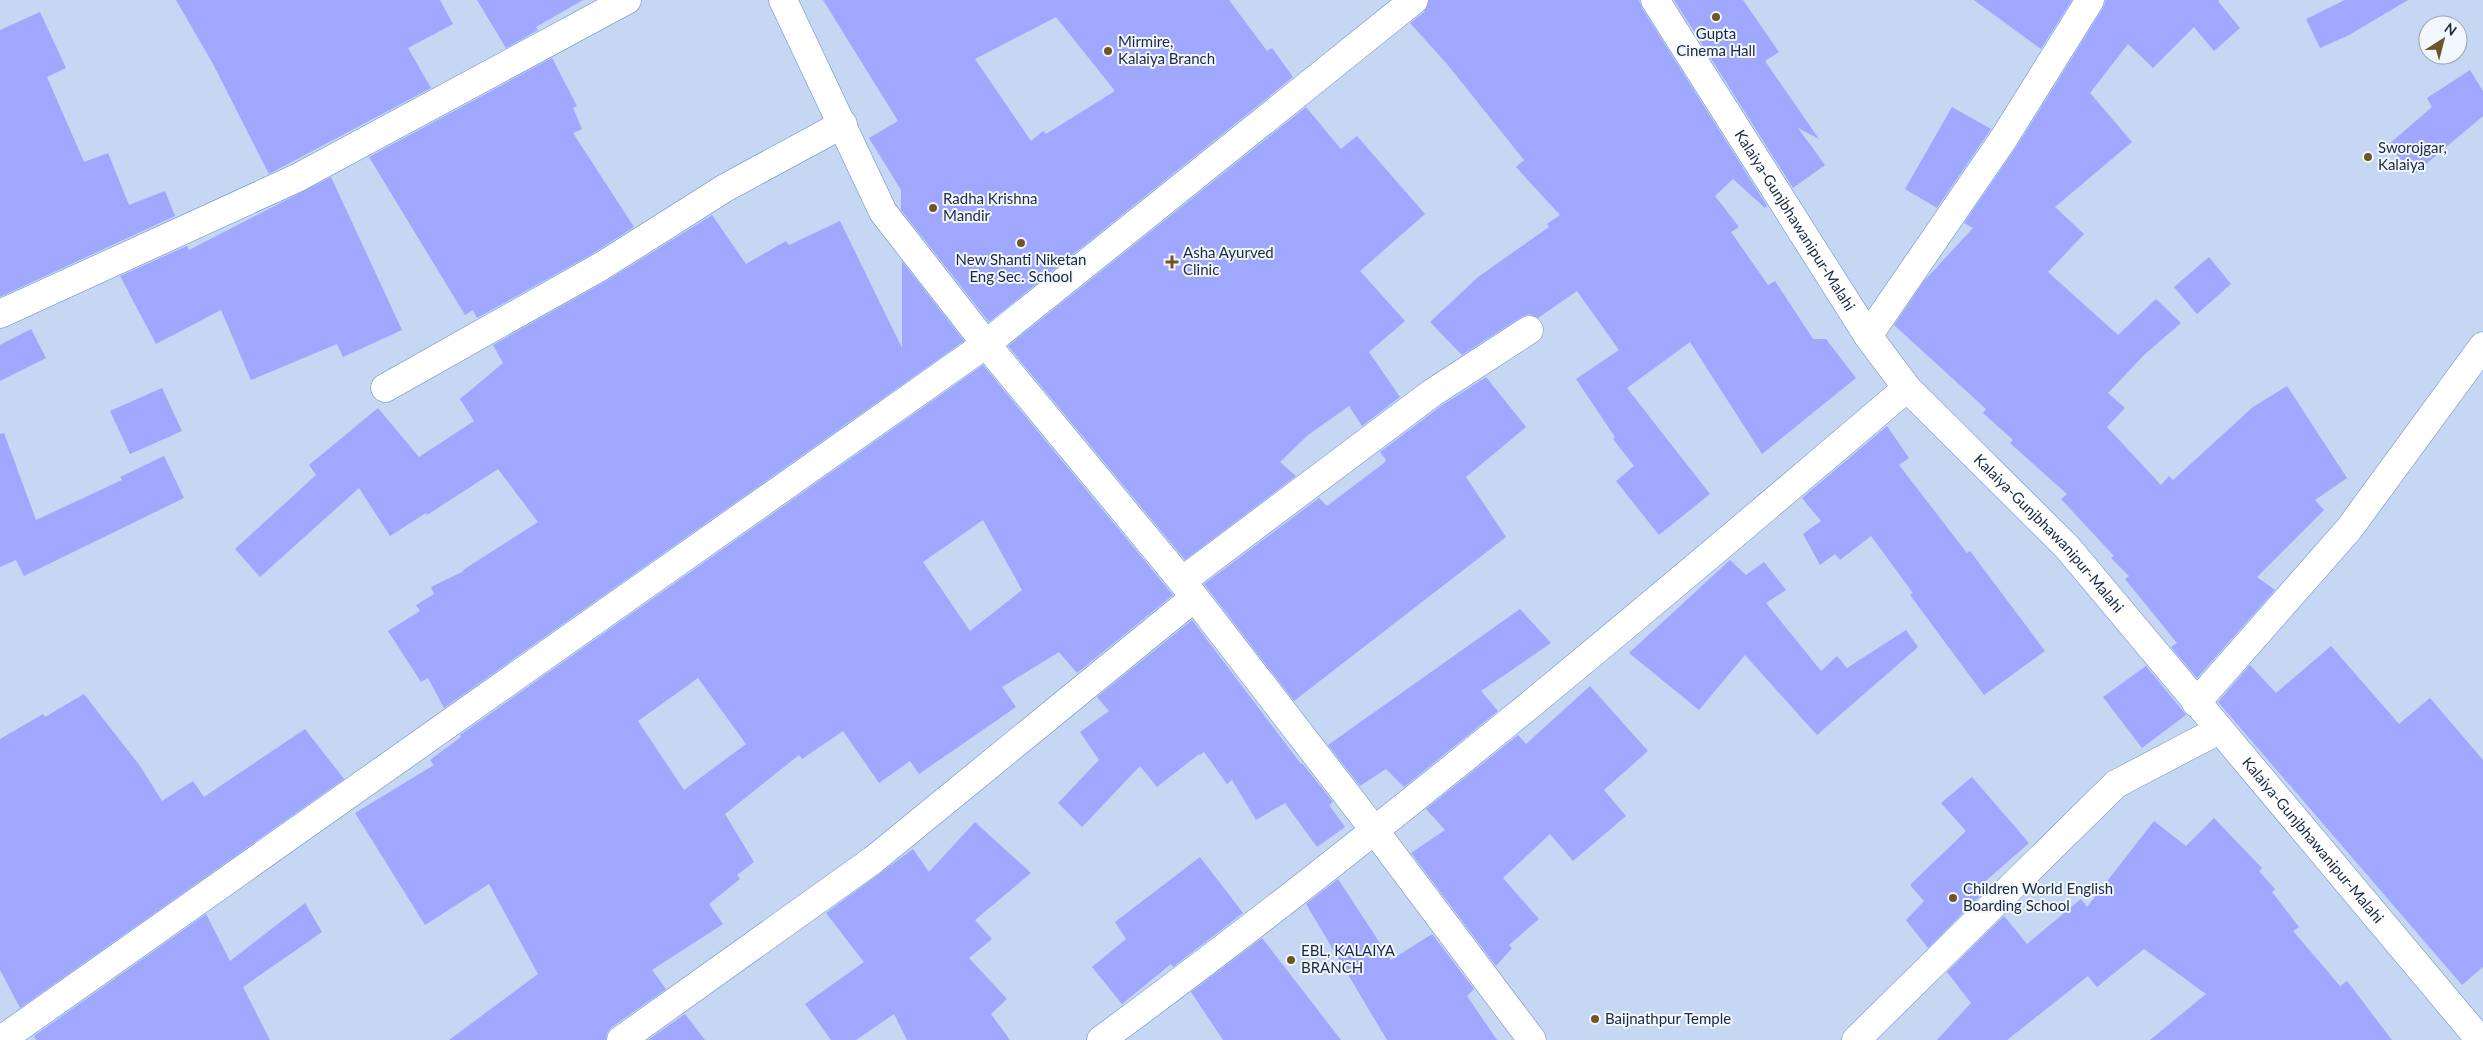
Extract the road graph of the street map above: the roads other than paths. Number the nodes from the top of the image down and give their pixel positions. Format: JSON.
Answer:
{"nodes":[{"id":1,"x":627,"y":0,"type":"edge"},
{"id":2,"x":783,"y":0,"type":"edge"},
{"id":3,"x":1414,"y":0,"type":"edge"},
{"id":4,"x":1655,"y":0,"type":"edge"},
{"id":5,"x":2090,"y":0,"type":"edge"},
{"id":6,"x":843,"y":124,"type":"junction"},
{"id":7,"x":0,"y":314,"type":"edge"},
{"id":8,"x":1528,"y":330,"type":"dead end"},
{"id":9,"x":1868,"y":336,"type":"junction"},
{"id":10,"x":986,"y":344,"type":"junction"},
{"id":11,"x":2483,"y":346,"type":"edge"},
{"id":12,"x":385,"y":388,"type":"dead end"},
{"id":13,"x":1907,"y":388,"type":"junction"},
{"id":14,"x":1188,"y":590,"type":"junction"},
{"id":15,"x":2196,"y":702,"type":"junction"},
{"id":16,"x":2219,"y":730,"type":"junction"},
{"id":17,"x":1375,"y":831,"type":"junction"},
{"id":18,"x":2478,"y":1030,"type":"edge"},
{"id":19,"x":1,"y":1040,"type":"edge"},
{"id":20,"x":621,"y":1040,"type":"edge"},
{"id":21,"x":1101,"y":1040,"type":"edge"},
{"id":22,"x":1532,"y":1040,"type":"edge"},
{"id":23,"x":1856,"y":1040,"type":"edge"}],
"edges":[{"from":1,"to":7,"type":"street"},
{"from":2,"to":6,"type":"street"},
{"from":3,"to":10,"type":"street"},
{"from":4,"to":9,"type":"street","name":"Kalaiya-Gunjbhawanipur-Malahi"},
{"from":5,"to":9,"type":"street"},
{"from":6,"to":10,"type":"street"},
{"from":6,"to":12,"type":"street"},
{"from":8,"to":14,"type":"street"},
{"from":9,"to":13,"type":"street","name":"Kalaiya-Gunjbhawanipur-Malahi"},
{"from":10,"to":14,"type":"street"},
{"from":10,"to":19,"type":"street"},
{"from":11,"to":15,"type":"street"},
{"from":13,"to":15,"type":"street","name":"Kalaiya-Gunjbhawanipur-Malahi"},
{"from":13,"to":17,"type":"street"},
{"from":14,"to":17,"type":"street"},
{"from":14,"to":20,"type":"street"},
{"from":15,"to":16,"type":"street","name":"Kalaiya-Gunjbhawanipur-Malahi"},
{"from":16,"to":18,"type":"street","name":"Kalaiya-Gunjbhawanipur-Malahi"},
{"from":16,"to":23,"type":"street"},
{"from":17,"to":21,"type":"street"},
{"from":17,"to":22,"type":"street"}]}
